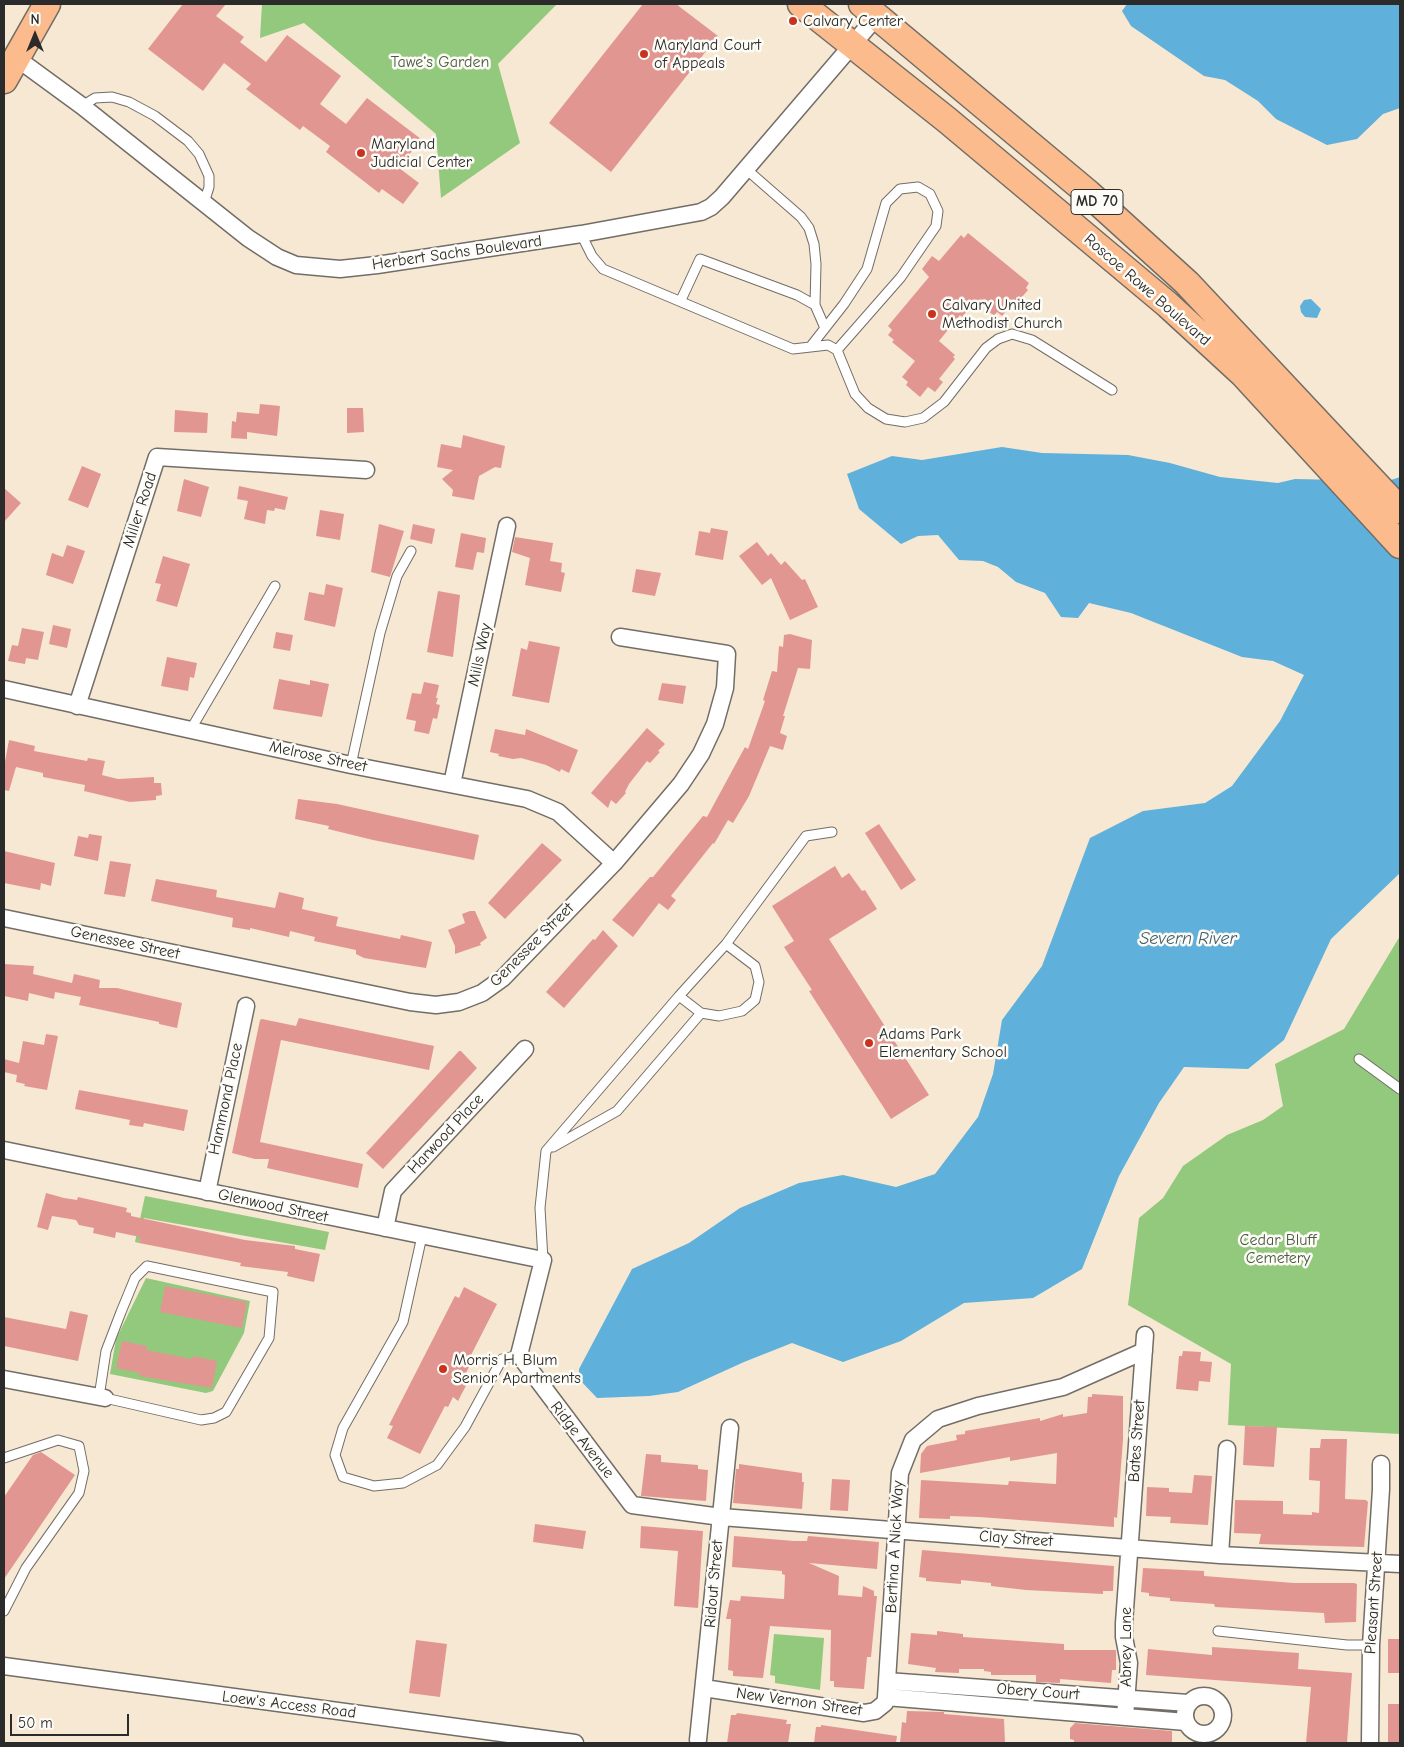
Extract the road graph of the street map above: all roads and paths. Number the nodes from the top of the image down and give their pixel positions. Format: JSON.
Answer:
{"nodes":[{"id":1,"x":47,"y":4,"type":"edge"},
{"id":2,"x":801,"y":4,"type":"edge"},
{"id":3,"x":869,"y":10,"type":"edge"},
{"id":4,"x":853,"y":45,"type":"junction"},
{"id":5,"x":10,"y":69,"type":"edge"},
{"id":6,"x":82,"y":106,"type":"junction"},
{"id":7,"x":746,"y":169,"type":"junction"},
{"id":8,"x":204,"y":203,"type":"junction"},
{"id":9,"x":581,"y":234,"type":"junction"},
{"id":10,"x":681,"y":300,"type":"junction"},
{"id":11,"x":815,"y":305,"type":"junction"},
{"id":12,"x":825,"y":328,"type":"junction"},
{"id":13,"x":811,"y":346,"type":"junction"},
{"id":14,"x":837,"y":350,"type":"junction"},
{"id":15,"x":1112,"y":390,"type":"dead end"},
{"id":16,"x":1306,"y":426,"type":"junction"},
{"id":17,"x":366,"y":470,"type":"dead end"},
{"id":18,"x":1400,"y":510,"type":"edge"},
{"id":19,"x":507,"y":526,"type":"dead end"},
{"id":20,"x":1400,"y":545,"type":"edge"},
{"id":21,"x":411,"y":551,"type":"dead end"},
{"id":22,"x":275,"y":586,"type":"dead end"},
{"id":23,"x":620,"y":637,"type":"dead end"},
{"id":24,"x":4,"y":689,"type":"edge"},
{"id":25,"x":77,"y":706,"type":"junction"},
{"id":26,"x":191,"y":729,"type":"junction"},
{"id":27,"x":351,"y":765,"type":"junction"},
{"id":28,"x":452,"y":784,"type":"junction"},
{"id":29,"x":832,"y":832,"type":"dead end"},
{"id":30,"x":614,"y":862,"type":"junction"},
{"id":31,"x":4,"y":918,"type":"edge"},
{"id":32,"x":726,"y":944,"type":"junction"},
{"id":33,"x":679,"y":996,"type":"junction"},
{"id":34,"x":246,"y":1006,"type":"dead end"},
{"id":35,"x":701,"y":1013,"type":"junction"},
{"id":36,"x":525,"y":1049,"type":"dead end"},
{"id":37,"x":1359,"y":1059,"type":"dead end"},
{"id":38,"x":1400,"y":1089,"type":"edge"},
{"id":39,"x":4,"y":1150,"type":"edge"},
{"id":40,"x":546,"y":1151,"type":"junction"},
{"id":41,"x":207,"y":1192,"type":"junction"},
{"id":42,"x":385,"y":1228,"type":"junction"},
{"id":43,"x":422,"y":1236,"type":"junction"},
{"id":44,"x":543,"y":1260,"type":"junction"},
{"id":45,"x":1145,"y":1335,"type":"dead end"},
{"id":46,"x":1144,"y":1352,"type":"junction"},
{"id":47,"x":519,"y":1355,"type":"junction"},
{"id":48,"x":4,"y":1379,"type":"edge"},
{"id":49,"x":102,"y":1398,"type":"junction"},
{"id":50,"x":730,"y":1428,"type":"dead end"},
{"id":51,"x":1227,"y":1449,"type":"dead end"},
{"id":52,"x":4,"y":1458,"type":"edge"},
{"id":53,"x":1381,"y":1464,"type":"dead end"},
{"id":54,"x":632,"y":1505,"type":"joint"},
{"id":55,"x":721,"y":1517,"type":"junction"},
{"id":56,"x":896,"y":1530,"type":"junction"},
{"id":57,"x":1130,"y":1547,"type":"junction"},
{"id":58,"x":1220,"y":1555,"type":"junction"},
{"id":59,"x":1376,"y":1563,"type":"junction"},
{"id":60,"x":1400,"y":1564,"type":"edge"},
{"id":61,"x":4,"y":1611,"type":"edge"},
{"id":62,"x":1218,"y":1631,"type":"dead end"},
{"id":63,"x":1371,"y":1645,"type":"junction"},
{"id":64,"x":4,"y":1666,"type":"edge"},
{"id":65,"x":704,"y":1688,"type":"junction"},
{"id":66,"x":887,"y":1689,"type":"junction"},
{"id":67,"x":1126,"y":1699,"type":"junction"},
{"id":68,"x":1188,"y":1703,"type":"junction"},
{"id":69,"x":1125,"y":1717,"type":"junction"},
{"id":70,"x":1186,"y":1722,"type":"junction"},
{"id":71,"x":698,"y":1740,"type":"dead end"},
{"id":72,"x":575,"y":1743,"type":"edge"},
{"id":73,"x":1370,"y":1743,"type":"edge"}],
"edges":[{"from":1,"to":5,"type":"main road"},
{"from":2,"to":4,"type":"main road","name":"Roscoe Rowe Boulevard","number":"MD 70"},
{"from":3,"to":4,"type":"street","name":"Herbert Sachs Boulevard"},
{"from":3,"to":16,"type":"main road","name":"Roscoe Rowe Boulevard","number":"MD 70"},
{"from":4,"to":7,"type":"street","name":"Herbert Sachs Boulevard"},
{"from":4,"to":16,"type":"main road","name":"Roscoe Rowe Boulevard","number":"MD 70"},
{"from":5,"to":6,"type":"street","name":"Herbert Sachs Boulevard"},
{"from":6,"to":8,"type":"street","name":"Herbert Sachs Boulevard"},
{"from":6,"to":8,"type":"lane"},
{"from":7,"to":9,"type":"street","name":"Herbert Sachs Boulevard"},
{"from":7,"to":11,"type":"lane"},
{"from":8,"to":9,"type":"street","name":"Herbert Sachs Boulevard"},
{"from":9,"to":10,"type":"lane"},
{"from":10,"to":11,"type":"lane"},
{"from":10,"to":13,"type":"lane"},
{"from":11,"to":12,"type":"lane"},
{"from":12,"to":13,"type":"lane"},
{"from":12,"to":14,"type":"lane"},
{"from":13,"to":14,"type":"lane"},
{"from":14,"to":15,"type":"lane"},
{"from":16,"to":18,"type":"main road","name":"Roscoe Rowe Boulevard","number":"MD 70"},
{"from":16,"to":20,"type":"main road","name":"Roscoe Rowe Boulevard","number":"MD 70"},
{"from":17,"to":25,"type":"street","name":"Miller Road"},
{"from":19,"to":28,"type":"street","name":"Mills Way"},
{"from":21,"to":27,"type":"lane"},
{"from":22,"to":26,"type":"lane"},
{"from":23,"to":30,"type":"street","name":"Genessee Street"},
{"from":24,"to":25,"type":"street","name":"Melrose Street"},
{"from":25,"to":26,"type":"street","name":"Melrose Street"},
{"from":26,"to":27,"type":"street","name":"Melrose Street"},
{"from":27,"to":28,"type":"street","name":"Melrose Street"},
{"from":28,"to":30,"type":"street","name":"Melrose Street"},
{"from":29,"to":32,"type":"lane"},
{"from":30,"to":31,"type":"street","name":"Genessee Street"},
{"from":32,"to":33,"type":"lane"},
{"from":32,"to":35,"type":"lane"},
{"from":33,"to":35,"type":"lane"},
{"from":33,"to":40,"type":"lane"},
{"from":34,"to":41,"type":"street","name":"Hammond Place"},
{"from":35,"to":40,"type":"lane"},
{"from":36,"to":42,"type":"street","name":"Harwood Place"},
{"from":37,"to":38,"type":"lane"},
{"from":39,"to":41,"type":"street","name":"Glenwood Street"},
{"from":40,"to":44,"type":"lane"},
{"from":41,"to":42,"type":"street","name":"Glenwood Street"},
{"from":42,"to":43,"type":"street","name":"Glenwood Street"},
{"from":43,"to":44,"type":"street","name":"Glenwood Street"},
{"from":43,"to":47,"type":"lane"},
{"from":44,"to":47,"type":"street"},
{"from":45,"to":46,"type":"street","name":"Bates Street"},
{"from":46,"to":56,"type":"street","name":"Bertina A Nick Way"},
{"from":46,"to":57,"type":"street","name":"Bates Street"},
{"from":47,"to":54,"type":"street","name":"Ridge Avenue"},
{"from":48,"to":49,"type":"street"},
{"from":49,"to":49,"type":"lane"},
{"from":50,"to":55,"type":"street","name":"Ridout Street"},
{"from":51,"to":58,"type":"street"},
{"from":52,"to":61,"type":"lane"},
{"from":53,"to":59,"type":"street","name":"Pleasant Street"},
{"from":54,"to":55,"type":"street","name":"Clay Street"},
{"from":55,"to":56,"type":"street","name":"Clay Street"},
{"from":55,"to":65,"type":"street","name":"Ridout Street"},
{"from":56,"to":57,"type":"street","name":"Clay Street"},
{"from":56,"to":66,"type":"street","name":"Bertina A Nick Way"},
{"from":57,"to":58,"type":"street","name":"Clay Street"},
{"from":57,"to":67,"type":"street","name":"Abney Lane"},
{"from":58,"to":59,"type":"street","name":"Clay Street"},
{"from":59,"to":60,"type":"street","name":"Clay Street"},
{"from":59,"to":63,"type":"street","name":"Pleasant Street"},
{"from":62,"to":63,"type":"lane"},
{"from":63,"to":73,"type":"street","name":"Pleasant Street"},
{"from":64,"to":72,"type":"street","name":"Loew's Access Road"},
{"from":65,"to":66,"type":"street","name":"New Vernon Street"},
{"from":65,"to":71,"type":"street","name":"Ridout Street"},
{"from":66,"to":67,"type":"street","name":"Obery Court"},
{"from":66,"to":69,"type":"street","name":"Obery Court"},
{"from":67,"to":68,"type":"street","name":"Obery Court"},
{"from":67,"to":69,"type":"street","name":"Abney Lane"},
{"from":68,"to":70,"type":"street"},
{"from":68,"to":70,"type":"street","name":"Obery Court"},
{"from":69,"to":70,"type":"street","name":"Obery Court"}]}
